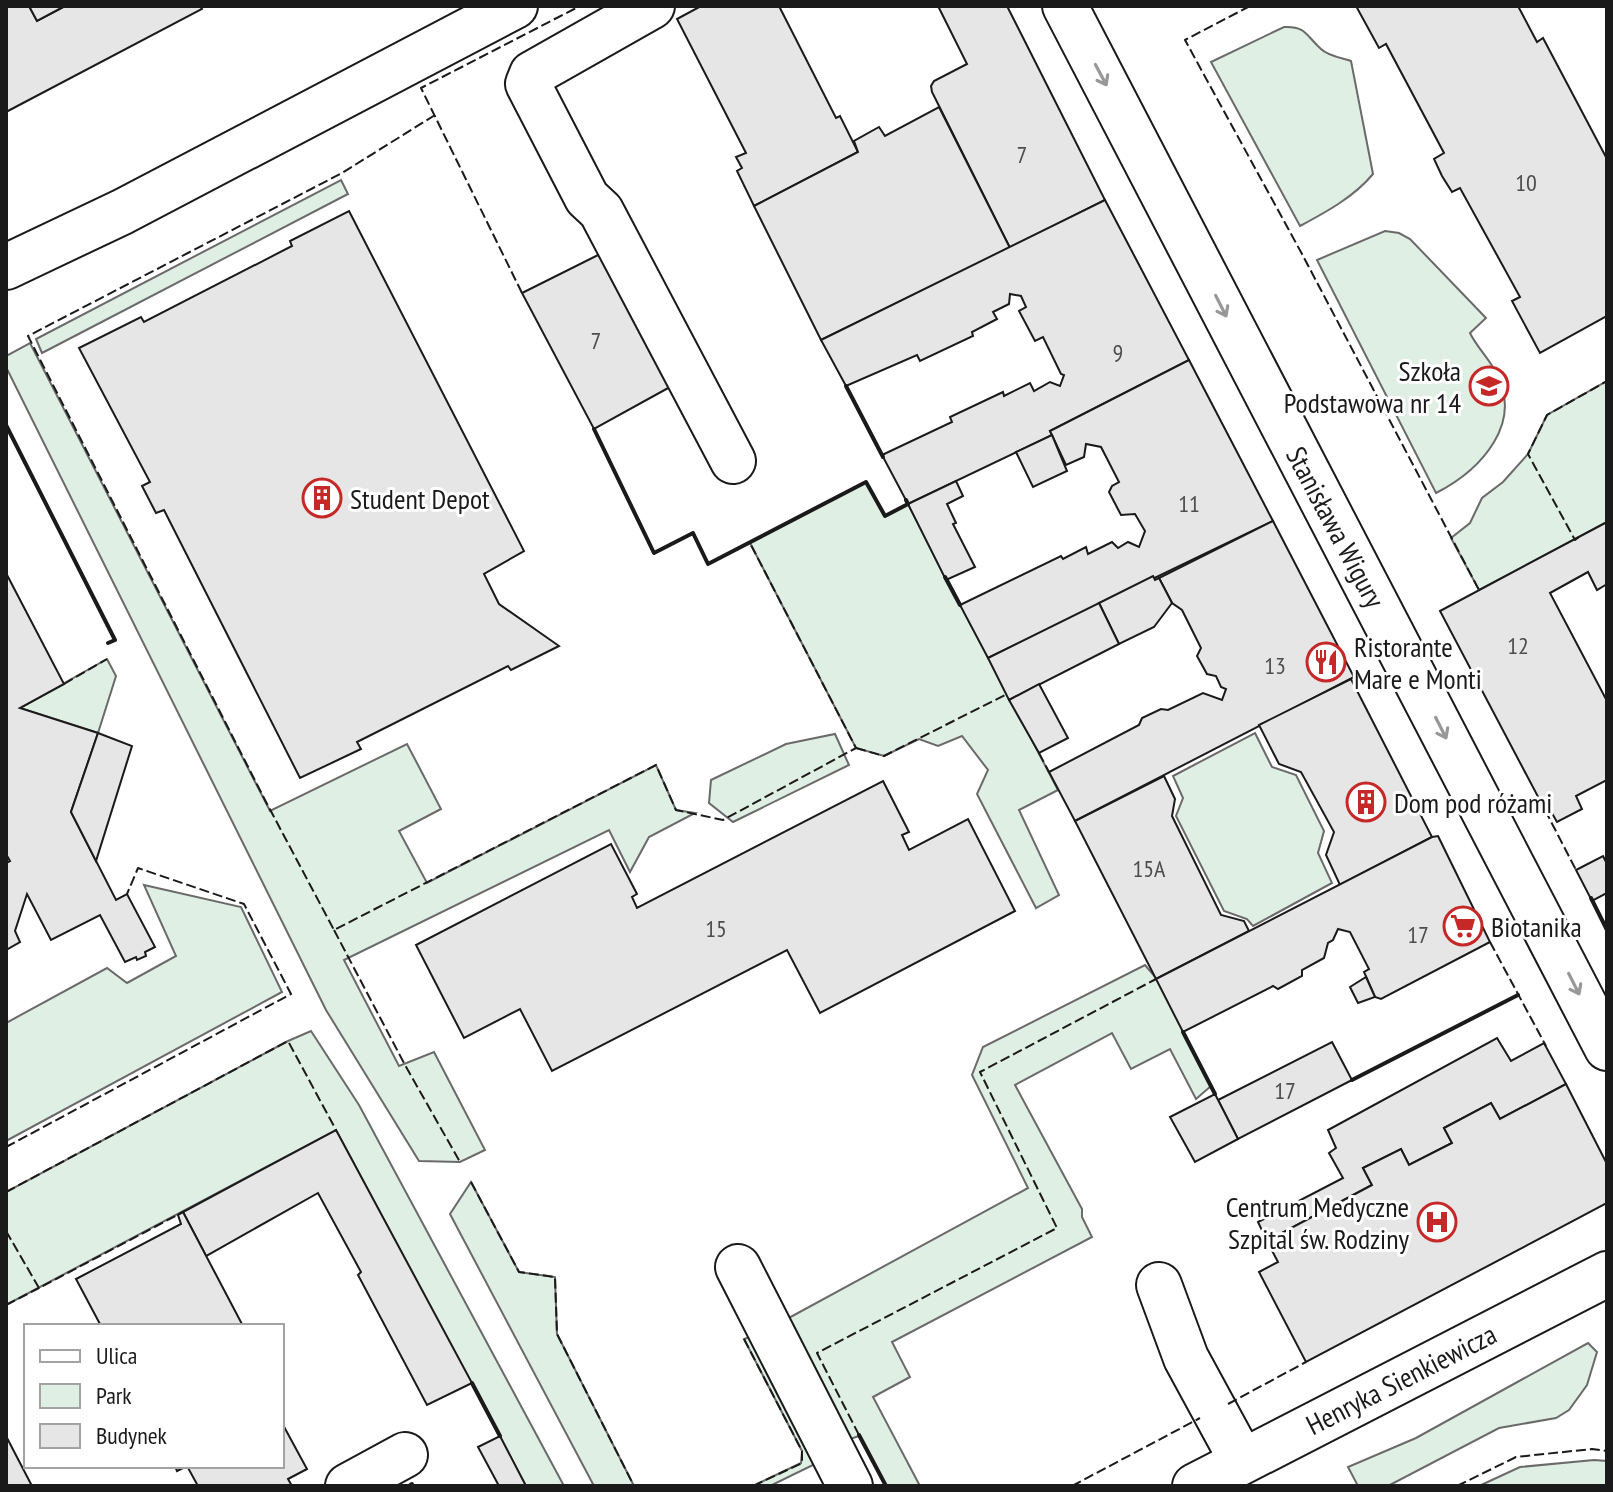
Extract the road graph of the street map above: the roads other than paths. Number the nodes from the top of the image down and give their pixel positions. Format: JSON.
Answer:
{"nodes":[{"id":1,"x":515,"y":6,"type":"edge"},
{"id":2,"x":652,"y":6,"type":"edge"},
{"id":3,"x":1065,"y":6,"type":"edge"},
{"id":4,"x":6,"y":267,"type":"edge"},
{"id":5,"x":733,"y":461,"type":"dead end"},
{"id":6,"x":1607,"y":1048,"type":"edge"},
{"id":7,"x":738,"y":1267,"type":"dead end"},
{"id":8,"x":1607,"y":1274,"type":"edge"},
{"id":9,"x":1159,"y":1285,"type":"dead end"},
{"id":10,"x":405,"y":1455,"type":"dead end"},
{"id":11,"x":1242,"y":1461,"type":"junction"},
{"id":12,"x":348,"y":1486,"type":"edge"},
{"id":13,"x":850,"y":1486,"type":"edge"},
{"id":14,"x":1195,"y":1486,"type":"edge"}],
"edges":[{"from":1,"to":4,"type":"street"},
{"from":2,"to":5,"type":"street"},
{"from":3,"to":6,"type":"street","name":"Stanisława Wigury","one_way":true},
{"from":7,"to":13,"type":"street"},
{"from":8,"to":11,"type":"street","name":"Henryka Sienkiewicza"},
{"from":9,"to":11,"type":"street"},
{"from":10,"to":12,"type":"street"},
{"from":11,"to":14,"type":"street","name":"Henryka Sienkiewicza"}]}
